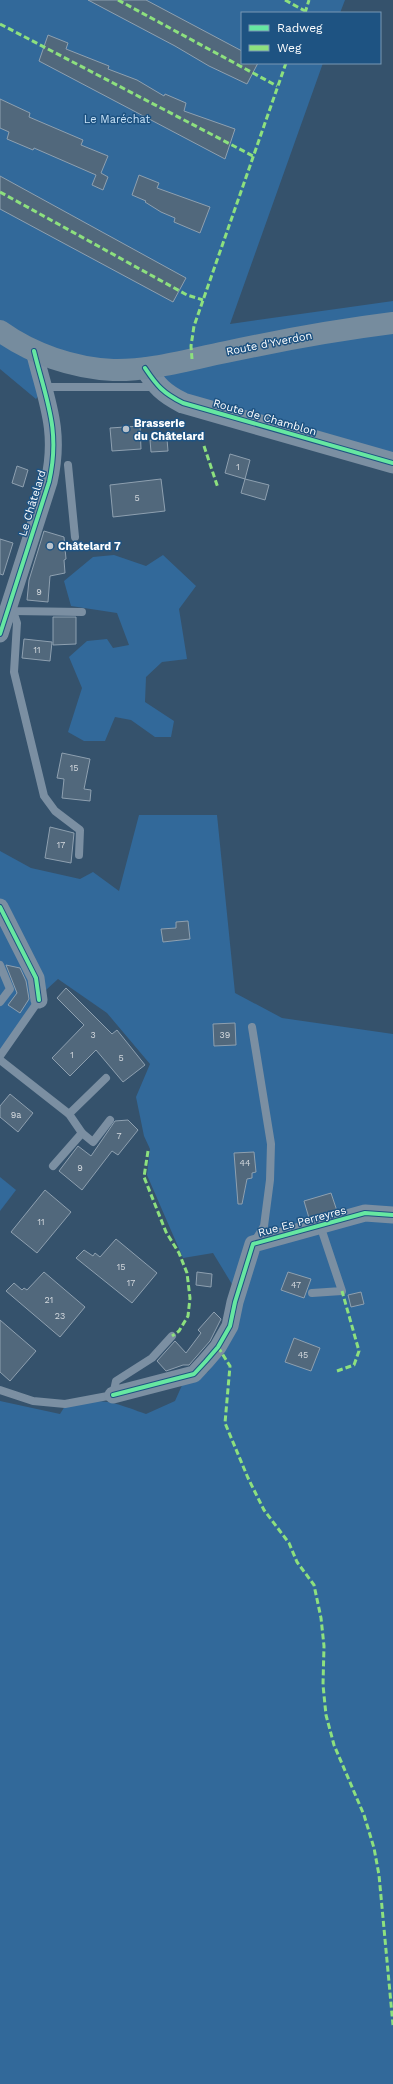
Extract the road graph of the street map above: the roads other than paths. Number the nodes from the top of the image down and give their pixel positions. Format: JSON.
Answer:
{"nodes":[{"id":1,"x":393,"y":323,"type":"edge"},
{"id":2,"x":0,"y":331,"type":"edge"},
{"id":3,"x":34,"y":351,"type":"junction"},
{"id":4,"x":145,"y":368,"type":"junction"},
{"id":5,"x":45,"y":387,"type":"junction"},
{"id":6,"x":158,"y":387,"type":"junction"},
{"id":7,"x":393,"y":464,"type":"edge"},
{"id":8,"x":68,"y":465,"type":"dead end"},
{"id":9,"x":75,"y":537,"type":"dead end"},
{"id":10,"x":11,"y":608,"type":"junction"},
{"id":11,"x":82,"y":612,"type":"dead end"},
{"id":12,"x":0,"y":634,"type":"edge"},
{"id":13,"x":79,"y":855,"type":"dead end"},
{"id":14,"x":0,"y":908,"type":"edge"},
{"id":15,"x":0,"y":965,"type":"edge"},
{"id":16,"x":39,"y":1000,"type":"joint"},
{"id":17,"x":0,"y":1002,"type":"edge"},
{"id":18,"x":252,"y":1027,"type":"dead end"},
{"id":19,"x":0,"y":1056,"type":"edge"},
{"id":20,"x":0,"y":1060,"type":"edge"},
{"id":21,"x":106,"y":1078,"type":"dead end"},
{"id":22,"x":69,"y":1114,"type":"junction"},
{"id":23,"x":110,"y":1120,"type":"dead end"},
{"id":24,"x":82,"y":1133,"type":"junction"},
{"id":25,"x":53,"y":1166,"type":"dead end"},
{"id":26,"x":393,"y":1215,"type":"edge"},
{"id":27,"x":320,"y":1225,"type":"junction"},
{"id":28,"x":253,"y":1244,"type":"junction"},
{"id":29,"x":312,"y":1293,"type":"dead end"},
{"id":30,"x":172,"y":1336,"type":"dead end"},
{"id":31,"x":0,"y":1390,"type":"edge"},
{"id":32,"x":113,"y":1396,"type":"junction"}],
"edges":[{"from":1,"to":4,"type":"main road","name":"Route d'Yverdon"},
{"from":2,"to":3,"type":"main road"},
{"from":3,"to":4,"type":"main road"},
{"from":3,"to":5,"type":"street","name":"Le Châtelard"},
{"from":4,"to":6,"type":"street","name":"Route de Chamblon"},
{"from":5,"to":6,"type":"lane"},
{"from":5,"to":10,"type":"street","name":"Le Châtelard"},
{"from":6,"to":7,"type":"street","name":"Route de Chamblon"},
{"from":8,"to":9,"type":"lane"},
{"from":10,"to":11,"type":"lane"},
{"from":10,"to":12,"type":"street","name":"Le Châtelard"},
{"from":10,"to":13,"type":"lane"},
{"from":14,"to":16,"type":"street"},
{"from":15,"to":17,"type":"lane"},
{"from":16,"to":19,"type":"lane"},
{"from":18,"to":28,"type":"lane"},
{"from":20,"to":22,"type":"lane"},
{"from":21,"to":22,"type":"lane"},
{"from":22,"to":24,"type":"lane"},
{"from":23,"to":24,"type":"lane"},
{"from":24,"to":25,"type":"lane"},
{"from":26,"to":27,"type":"street","name":"Rue Es Perreyres"},
{"from":27,"to":28,"type":"street","name":"Rue Es Perreyres"},
{"from":27,"to":29,"type":"lane"},
{"from":28,"to":32,"type":"street","name":"Rue Es Perreyres"},
{"from":30,"to":32,"type":"lane"},
{"from":31,"to":32,"type":"lane"}]}
